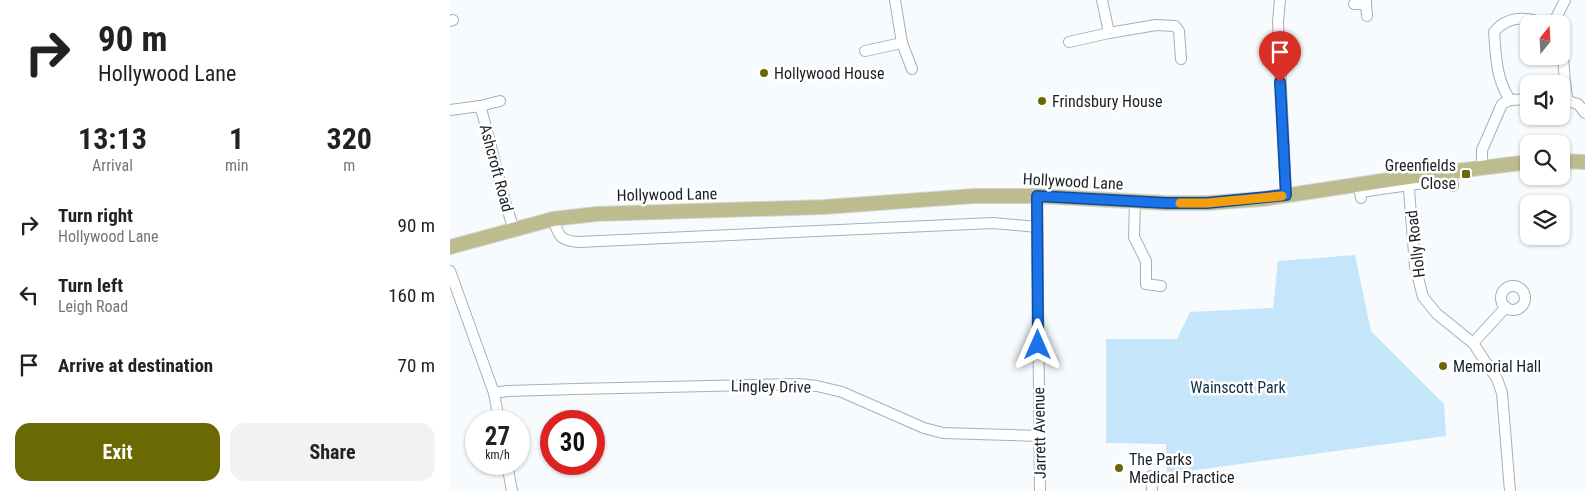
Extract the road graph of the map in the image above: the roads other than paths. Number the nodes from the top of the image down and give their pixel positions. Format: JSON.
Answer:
{"nodes":[{"id":1,"x":894,"y":0,"type":"edge"},
{"id":2,"x":1102,"y":0,"type":"edge"},
{"id":3,"x":1280,"y":0,"type":"edge"},
{"id":4,"x":1565,"y":0,"type":"edge"},
{"id":5,"x":1366,"y":2,"type":"edge"},
{"id":6,"x":1354,"y":4,"type":"dead end"},
{"id":7,"x":1558,"y":15,"type":"edge"},
{"id":8,"x":1367,"y":16,"type":"dead end"},
{"id":9,"x":1520,"y":20,"type":"edge"},
{"id":10,"x":1109,"y":33,"type":"junction"},
{"id":11,"x":1068,"y":42,"type":"dead end"},
{"id":12,"x":902,"y":43,"type":"junction"},
{"id":13,"x":865,"y":51,"type":"dead end"},
{"id":14,"x":1181,"y":59,"type":"dead end"},
{"id":15,"x":912,"y":68,"type":"dead end"},
{"id":16,"x":1520,"y":99,"type":"edge"},
{"id":17,"x":1510,"y":100,"type":"junction"},
{"id":18,"x":500,"y":101,"type":"dead end"},
{"id":19,"x":1570,"y":102,"type":"edge"},
{"id":20,"x":480,"y":106,"type":"junction"},
{"id":21,"x":450,"y":110,"type":"edge"},
{"id":22,"x":1585,"y":113,"type":"edge"},
{"id":23,"x":1570,"y":162,"type":"edge"},
{"id":24,"x":1585,"y":162,"type":"edge"},
{"id":25,"x":1520,"y":163,"type":"edge"},
{"id":26,"x":1482,"y":167,"type":"junction"},
{"id":27,"x":1408,"y":181,"type":"junction"},
{"id":28,"x":1453,"y":186,"type":"dead end"},
{"id":29,"x":1286,"y":195,"type":"junction"},
{"id":30,"x":1037,"y":196,"type":"junction"},
{"id":31,"x":1361,"y":198,"type":"dead end"},
{"id":32,"x":1135,"y":201,"type":"junction"},
{"id":33,"x":553,"y":219,"type":"junction"},
{"id":34,"x":1037,"y":227,"type":"junction"},
{"id":35,"x":514,"y":229,"type":"junction"},
{"id":36,"x":450,"y":247,"type":"edge"},
{"id":37,"x":450,"y":272,"type":"edge"},
{"id":38,"x":1161,"y":286,"type":"dead end"},
{"id":39,"x":1506,"y":307,"type":"dead end"},
{"id":40,"x":1473,"y":343,"type":"junction"},
{"id":41,"x":494,"y":393,"type":"junction"},
{"id":42,"x":497,"y":410,"type":"edge"},
{"id":43,"x":1039,"y":436,"type":"junction"},
{"id":44,"x":509,"y":475,"type":"edge"},
{"id":45,"x":1151,"y":476,"type":"dead end"},
{"id":46,"x":512,"y":491,"type":"edge"},
{"id":47,"x":1040,"y":491,"type":"edge"},
{"id":48,"x":1152,"y":491,"type":"edge"},
{"id":49,"x":1510,"y":491,"type":"edge"}],
"edges":[{"from":1,"to":12,"type":"street"},
{"from":2,"to":10,"type":"street"},
{"from":3,"to":29,"type":"street"},
{"from":4,"to":7,"type":"street"},
{"from":5,"to":6,"type":"street"},
{"from":5,"to":8,"type":"street"},
{"from":9,"to":17,"type":"street"},
{"from":10,"to":11,"type":"street"},
{"from":10,"to":14,"type":"street"},
{"from":12,"to":13,"type":"street"},
{"from":12,"to":15,"type":"street"},
{"from":16,"to":17,"type":"street"},
{"from":17,"to":26,"type":"street"},
{"from":18,"to":20,"type":"street","name":"Ashcroft Road"},
{"from":19,"to":22,"type":"street"},
{"from":20,"to":21,"type":"street","name":"Ashcroft Road"},
{"from":20,"to":35,"type":"street","name":"Ashcroft Road"},
{"from":23,"to":24,"type":"main road"},
{"from":25,"to":26,"type":"main road","name":"Hollywood Lane"},
{"from":26,"to":27,"type":"main road","name":"Hollywood Lane"},
{"from":27,"to":28,"type":"street"},
{"from":27,"to":29,"type":"main road","name":"Hollywood Lane"},
{"from":27,"to":31,"type":"street"},
{"from":27,"to":40,"type":"street","name":"Holly Road"},
{"from":29,"to":32,"type":"main road","name":"Hollywood Lane"},
{"from":30,"to":32,"type":"main road","name":"Hollywood Lane"},
{"from":30,"to":33,"type":"main road","name":"Hollywood Lane"},
{"from":30,"to":34,"type":"street","name":"Jarrett Avenue"},
{"from":32,"to":38,"type":"street"},
{"from":33,"to":34,"type":"street"},
{"from":33,"to":35,"type":"main road","name":"Hollywood Lane"},
{"from":34,"to":43,"type":"street","name":"Jarrett Avenue"},
{"from":35,"to":36,"type":"main road","name":"Hollywood Lane"},
{"from":37,"to":41,"type":"street"},
{"from":39,"to":40,"type":"street"},
{"from":40,"to":49,"type":"street","name":"Holly Road"},
{"from":41,"to":42,"type":"street"},
{"from":41,"to":43,"type":"street","name":"Lingley Drive"},
{"from":43,"to":47,"type":"street","name":"Jarrett Avenue"},
{"from":44,"to":46,"type":"street"},
{"from":45,"to":48,"type":"street"}]}
